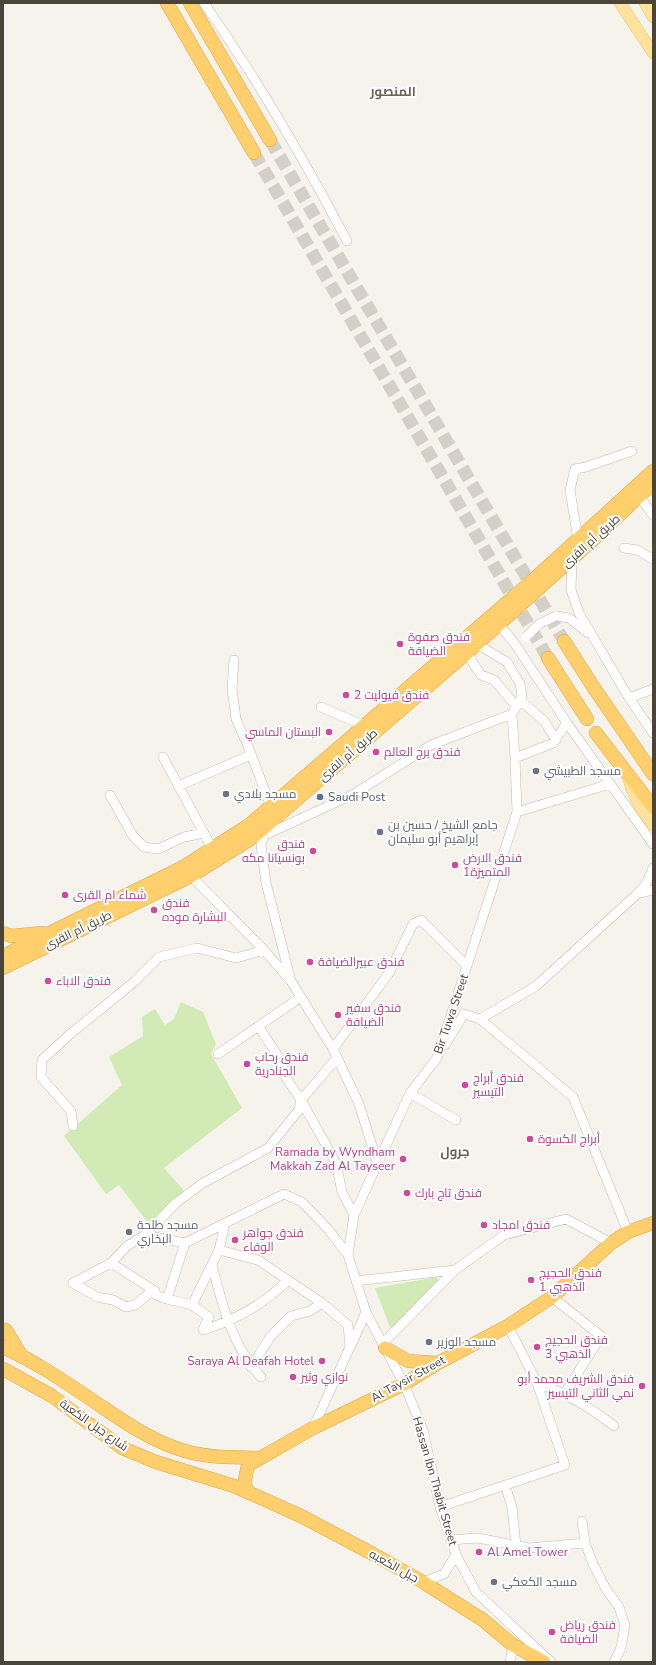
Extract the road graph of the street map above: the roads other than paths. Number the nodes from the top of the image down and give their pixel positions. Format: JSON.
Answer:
{"nodes":[{"id":1,"x":167,"y":3,"type":"edge"},
{"id":2,"x":190,"y":3,"type":"edge"},
{"id":3,"x":204,"y":3,"type":"edge"},
{"id":4,"x":620,"y":3,"type":"edge"},
{"id":5,"x":645,"y":3,"type":"edge"},
{"id":6,"x":653,"y":17,"type":"edge"},
{"id":7,"x":653,"y":53,"type":"edge"},
{"id":8,"x":270,"y":140,"type":"tunnel mouth"},
{"id":9,"x":254,"y":153,"type":"tunnel mouth"},
{"id":10,"x":347,"y":241,"type":"dead end"},
{"id":11,"x":632,"y":451,"type":"dead end"},
{"id":12,"x":653,"y":471,"type":"edge"},
{"id":13,"x":653,"y":483,"type":"edge"},
{"id":14,"x":640,"y":496,"type":"junction"},
{"id":15,"x":653,"y":515,"type":"edge"},
{"id":16,"x":578,"y":540,"type":"junction"},
{"id":17,"x":624,"y":548,"type":"dead end"},
{"id":18,"x":572,"y":559,"type":"junction"},
{"id":19,"x":653,"y":559,"type":"edge"},
{"id":20,"x":499,"y":624,"type":"junction"},
{"id":21,"x":592,"y":636,"type":"junction"},
{"id":22,"x":564,"y":641,"type":"tunnel mouth"},
{"id":23,"x":472,"y":648,"type":"junction"},
{"id":24,"x":548,"y":658,"type":"tunnel mouth"},
{"id":25,"x":234,"y":660,"type":"dead end"},
{"id":26,"x":528,"y":663,"type":"junction"},
{"id":27,"x":653,"y":689,"type":"edge"},
{"id":28,"x":629,"y":698,"type":"junction"},
{"id":29,"x":321,"y":707,"type":"dead end"},
{"id":30,"x":516,"y":707,"type":"junction"},
{"id":31,"x":587,"y":720,"type":"dead end"},
{"id":32,"x":567,"y":723,"type":"junction"},
{"id":33,"x":365,"y":726,"type":"junction"},
{"id":34,"x":596,"y":733,"type":"dead end"},
{"id":35,"x":653,"y":733,"type":"edge"},
{"id":36,"x":556,"y":740,"type":"junction"},
{"id":37,"x":251,"y":754,"type":"junction"},
{"id":38,"x":163,"y":757,"type":"dead end"},
{"id":39,"x":515,"y":758,"type":"junction"},
{"id":40,"x":653,"y":774,"type":"edge"},
{"id":41,"x":628,"y":776,"type":"junction"},
{"id":42,"x":610,"y":784,"type":"junction"},
{"id":43,"x":178,"y":786,"type":"junction"},
{"id":44,"x":110,"y":795,"type":"dead end"},
{"id":45,"x":271,"y":807,"type":"junction"},
{"id":46,"x":653,"y":807,"type":"edge"},
{"id":47,"x":517,"y":812,"type":"junction"},
{"id":48,"x":653,"y":825,"type":"edge"},
{"id":49,"x":264,"y":832,"type":"junction"},
{"id":50,"x":204,"y":833,"type":"junction"},
{"id":51,"x":653,"y":844,"type":"edge"},
{"id":52,"x":653,"y":847,"type":"edge"},
{"id":53,"x":213,"y":850,"type":"junction"},
{"id":54,"x":653,"y":868,"type":"edge"},
{"id":55,"x":191,"y":876,"type":"junction"},
{"id":56,"x":653,"y":890,"type":"edge"},
{"id":57,"x":636,"y":895,"type":"junction"},
{"id":58,"x":7,"y":934,"type":"edge"},
{"id":59,"x":56,"y":935,"type":"junction"},
{"id":60,"x":264,"y":950,"type":"junction"},
{"id":61,"x":3,"y":956,"type":"edge"},
{"id":62,"x":467,"y":966,"type":"junction"},
{"id":63,"x":3,"y":968,"type":"edge"},
{"id":64,"x":3,"y":975,"type":"edge"},
{"id":65,"x":291,"y":981,"type":"junction"},
{"id":66,"x":301,"y":997,"type":"junction"},
{"id":67,"x":480,"y":1019,"type":"junction"},
{"id":68,"x":259,"y":1026,"type":"junction"},
{"id":69,"x":333,"y":1049,"type":"junction"},
{"id":70,"x":218,"y":1054,"type":"dead end"},
{"id":71,"x":337,"y":1058,"type":"junction"},
{"id":72,"x":437,"y":1058,"type":"junction"},
{"id":73,"x":410,"y":1093,"type":"junction"},
{"id":74,"x":301,"y":1100,"type":"junction"},
{"id":75,"x":456,"y":1120,"type":"dead end"},
{"id":76,"x":73,"y":1126,"type":"dead end"},
{"id":77,"x":378,"y":1165,"type":"junction"},
{"id":78,"x":354,"y":1215,"type":"junction"},
{"id":79,"x":653,"y":1223,"type":"edge"},
{"id":80,"x":225,"y":1224,"type":"junction"},
{"id":81,"x":653,"y":1230,"type":"edge"},
{"id":82,"x":628,"y":1232,"type":"junction"},
{"id":83,"x":145,"y":1234,"type":"junction"},
{"id":84,"x":184,"y":1243,"type":"junction"},
{"id":85,"x":611,"y":1243,"type":"junction"},
{"id":86,"x":219,"y":1250,"type":"junction"},
{"id":87,"x":348,"y":1255,"type":"junction"},
{"id":88,"x":111,"y":1263,"type":"junction"},
{"id":89,"x":212,"y":1265,"type":"junction"},
{"id":90,"x":455,"y":1270,"type":"junction"},
{"id":91,"x":288,"y":1280,"type":"junction"},
{"id":92,"x":356,"y":1282,"type":"junction"},
{"id":93,"x":153,"y":1290,"type":"junction"},
{"id":94,"x":552,"y":1297,"type":"junction"},
{"id":95,"x":167,"y":1299,"type":"junction"},
{"id":96,"x":322,"y":1302,"type":"junction"},
{"id":97,"x":192,"y":1305,"type":"junction"},
{"id":98,"x":366,"y":1312,"type":"junction"},
{"id":99,"x":228,"y":1323,"type":"junction"},
{"id":100,"x":508,"y":1326,"type":"junction"},
{"id":101,"x":6,"y":1330,"type":"dead end"},
{"id":102,"x":384,"y":1346,"type":"junction"},
{"id":103,"x":3,"y":1347,"type":"edge"},
{"id":104,"x":350,"y":1347,"type":"junction"},
{"id":105,"x":21,"y":1355,"type":"junction"},
{"id":106,"x":438,"y":1362,"type":"junction"},
{"id":107,"x":251,"y":1367,"type":"junction"},
{"id":108,"x":3,"y":1369,"type":"edge"},
{"id":109,"x":261,"y":1377,"type":"dead end"},
{"id":110,"x":537,"y":1383,"type":"junction"},
{"id":111,"x":404,"y":1384,"type":"junction"},
{"id":112,"x":565,"y":1393,"type":"junction"},
{"id":113,"x":614,"y":1426,"type":"dead end"},
{"id":114,"x":313,"y":1428,"type":"junction"},
{"id":115,"x":258,"y":1458,"type":"junction"},
{"id":116,"x":504,"y":1485,"type":"junction"},
{"id":117,"x":234,"y":1486,"type":"joint"},
{"id":118,"x":248,"y":1493,"type":"junction"},
{"id":119,"x":440,"y":1507,"type":"junction"},
{"id":120,"x":582,"y":1521,"type":"dead end"},
{"id":121,"x":450,"y":1540,"type":"junction"},
{"id":122,"x":585,"y":1543,"type":"junction"},
{"id":123,"x":516,"y":1546,"type":"junction"},
{"id":124,"x":456,"y":1555,"type":"junction"},
{"id":125,"x":423,"y":1582,"type":"junction"},
{"id":126,"x":513,"y":1645,"type":"junction"},
{"id":127,"x":510,"y":1662,"type":"edge"},
{"id":128,"x":544,"y":1662,"type":"edge"},
{"id":129,"x":614,"y":1662,"type":"edge"}],
"edges":[{"from":1,"to":9,"type":"highway"},
{"from":2,"to":8,"type":"highway"},
{"from":3,"to":10,"type":"street"},
{"from":4,"to":7,"type":"main road"},
{"from":5,"to":6,"type":"main road"},
{"from":11,"to":16,"type":"street"},
{"from":12,"to":16,"type":"highway","name":"طريق أم القرى"},
{"from":13,"to":14,"type":"highway","name":"طريق أم القرى"},
{"from":14,"to":15,"type":"street"},
{"from":14,"to":18,"type":"highway","name":"طريق أم القرى"},
{"from":16,"to":33,"type":"highway","name":"طريق أم القرى"},
{"from":17,"to":19,"type":"street"},
{"from":18,"to":20,"type":"highway","name":"طريق أم القرى"},
{"from":18,"to":21,"type":"street"},
{"from":20,"to":23,"type":"highway","name":"طريق أم القرى"},
{"from":20,"to":26,"type":"street"},
{"from":21,"to":26,"type":"street","bridge":true},
{"from":21,"to":28,"type":"street"},
{"from":22,"to":40,"type":"highway"},
{"from":23,"to":30,"type":"street"},
{"from":23,"to":30,"type":"street"},
{"from":23,"to":49,"type":"highway","name":"طريق أم القرى"},
{"from":24,"to":31,"type":"highway"},
{"from":25,"to":37,"type":"street"},
{"from":26,"to":32,"type":"street"},
{"from":27,"to":28,"type":"street"},
{"from":28,"to":35,"type":"street"},
{"from":29,"to":33,"type":"street"},
{"from":30,"to":36,"type":"street"},
{"from":30,"to":39,"type":"street"},
{"from":30,"to":49,"type":"street"},
{"from":32,"to":36,"type":"street"},
{"from":32,"to":42,"type":"street"},
{"from":33,"to":45,"type":"highway","name":"طريق أم القرى"},
{"from":34,"to":41,"type":"highway"},
{"from":36,"to":39,"type":"street"},
{"from":37,"to":43,"type":"street"},
{"from":37,"to":45,"type":"street"},
{"from":38,"to":43,"type":"street"},
{"from":39,"to":47,"type":"street"},
{"from":41,"to":46,"type":"highway"},
{"from":41,"to":48,"type":"main road"},
{"from":42,"to":47,"type":"street"},
{"from":42,"to":51,"type":"street"},
{"from":43,"to":50,"type":"street"},
{"from":44,"to":50,"type":"street"},
{"from":45,"to":49,"type":"highway"},
{"from":45,"to":53,"type":"highway","name":"طريق أم القرى"},
{"from":47,"to":62,"type":"street","name":"Bir Tuwa Street"},
{"from":49,"to":55,"type":"highway","name":"طريق أم القرى"},
{"from":49,"to":65,"type":"street"},
{"from":50,"to":53,"type":"street"},
{"from":51,"to":52,"type":"street"},
{"from":53,"to":59,"type":"highway","name":"طريق أم القرى"},
{"from":54,"to":57,"type":"street"},
{"from":55,"to":59,"type":"highway","name":"طريق أم القرى"},
{"from":55,"to":60,"type":"street"},
{"from":56,"to":57,"type":"street"},
{"from":57,"to":67,"type":"street"},
{"from":58,"to":59,"type":"highway"},
{"from":59,"to":61,"type":"highway","name":"طريق أم القرى"},
{"from":59,"to":63,"type":"highway","name":"طريق أم القرى"},
{"from":59,"to":64,"type":"highway"},
{"from":60,"to":65,"type":"street"},
{"from":60,"to":76,"type":"street"},
{"from":62,"to":69,"type":"street"},
{"from":62,"to":72,"type":"street","name":"Bir Tuwa Street"},
{"from":65,"to":66,"type":"street"},
{"from":66,"to":68,"type":"street"},
{"from":66,"to":69,"type":"street"},
{"from":67,"to":72,"type":"street"},
{"from":67,"to":82,"type":"street"},
{"from":68,"to":70,"type":"street"},
{"from":68,"to":74,"type":"street"},
{"from":69,"to":71,"type":"street"},
{"from":71,"to":74,"type":"street"},
{"from":71,"to":77,"type":"street"},
{"from":72,"to":73,"type":"street","name":"Bir Tuwa Street"},
{"from":73,"to":75,"type":"street"},
{"from":73,"to":77,"type":"street","name":"Bir Tuwa Street"},
{"from":74,"to":78,"type":"street"},
{"from":74,"to":83,"type":"street"},
{"from":77,"to":78,"type":"street","name":"Bir Tuwa Street"},
{"from":78,"to":87,"type":"street","name":"Bir Tuwa Street"},
{"from":79,"to":82,"type":"highway","name":"Al Taysir Street"},
{"from":80,"to":84,"type":"street"},
{"from":80,"to":86,"type":"street"},
{"from":80,"to":87,"type":"street"},
{"from":81,"to":82,"type":"highway"},
{"from":82,"to":85,"type":"highway","name":"Al Taysir Street"},
{"from":83,"to":84,"type":"street"},
{"from":83,"to":88,"type":"street"},
{"from":84,"to":95,"type":"street"},
{"from":85,"to":90,"type":"street"},
{"from":85,"to":94,"type":"highway","name":"Al Taysir Street"},
{"from":86,"to":89,"type":"street"},
{"from":86,"to":91,"type":"street"},
{"from":87,"to":92,"type":"street","name":"Bir Tuwa Street"},
{"from":88,"to":93,"type":"street"},
{"from":88,"to":93,"type":"street"},
{"from":89,"to":97,"type":"street"},
{"from":89,"to":99,"type":"street"},
{"from":90,"to":92,"type":"street"},
{"from":90,"to":102,"type":"street"},
{"from":91,"to":96,"type":"street"},
{"from":91,"to":99,"type":"street"},
{"from":92,"to":98,"type":"street","name":"Bir Tuwa Street"},
{"from":93,"to":95,"type":"street"},
{"from":94,"to":100,"type":"highway","name":"Al Taysir Street"},
{"from":94,"to":112,"type":"street"},
{"from":95,"to":97,"type":"street"},
{"from":96,"to":104,"type":"street"},
{"from":96,"to":107,"type":"street"},
{"from":97,"to":99,"type":"street"},
{"from":98,"to":102,"type":"street","name":"Bir Tuwa Street"},
{"from":98,"to":104,"type":"street"},
{"from":99,"to":107,"type":"street"},
{"from":100,"to":106,"type":"highway","name":"Al Taysir Street"},
{"from":100,"to":110,"type":"street"},
{"from":101,"to":105,"type":"highway"},
{"from":102,"to":106,"type":"highway"},
{"from":102,"to":111,"type":"street","name":"Bir Tuwa Street"},
{"from":103,"to":105,"type":"highway","name":"شارع جبل الكعبة"},
{"from":104,"to":114,"type":"street"},
{"from":105,"to":115,"type":"highway","name":"شارع جبل الكعبة"},
{"from":106,"to":111,"type":"highway","name":"Al Taysir Street"},
{"from":107,"to":109,"type":"street"},
{"from":108,"to":117,"type":"highway","name":"شارع جبل الكعبة"},
{"from":110,"to":112,"type":"street"},
{"from":110,"to":116,"type":"street"},
{"from":111,"to":114,"type":"highway","name":"Al Taysir Street"},
{"from":111,"to":119,"type":"street","name":"Hassan Ibn Thabit Street"},
{"from":112,"to":113,"type":"street"},
{"from":114,"to":115,"type":"highway","name":"Al Taysir Street"},
{"from":115,"to":118,"type":"highway"},
{"from":116,"to":119,"type":"street"},
{"from":116,"to":123,"type":"street"},
{"from":117,"to":118,"type":"highway","name":"جبل الكعبه"},
{"from":118,"to":125,"type":"highway","name":"جبل الكعبه"},
{"from":119,"to":121,"type":"street","name":"Hassan Ibn Thabit Street"},
{"from":120,"to":122,"type":"street"},
{"from":121,"to":123,"type":"street"},
{"from":121,"to":124,"type":"street","name":"Hassan Ibn Thabit Street"},
{"from":122,"to":123,"type":"street"},
{"from":122,"to":129,"type":"street"},
{"from":124,"to":125,"type":"street"},
{"from":124,"to":128,"type":"street","name":"Hassan Ibn Thabit Street"},
{"from":125,"to":126,"type":"highway","name":"جبل الكعبه"},
{"from":126,"to":127,"type":"street"},
{"from":126,"to":128,"type":"highway","name":"جبل الكعبه"}]}
